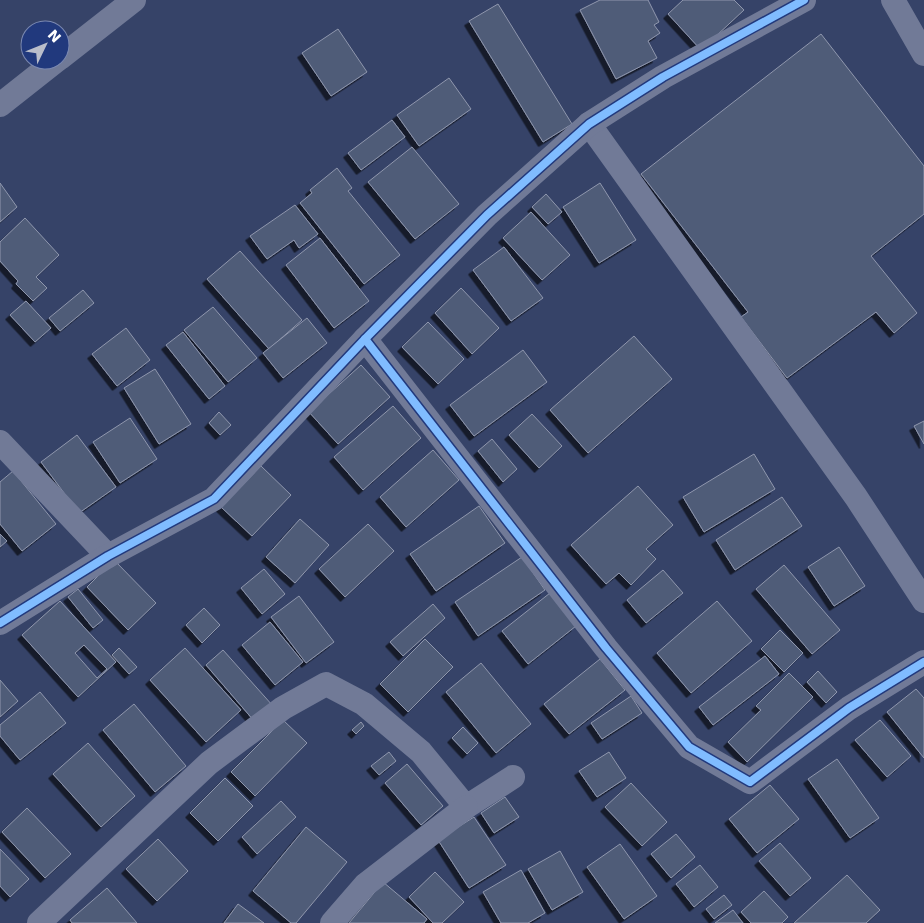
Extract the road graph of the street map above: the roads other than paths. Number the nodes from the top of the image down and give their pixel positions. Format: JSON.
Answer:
{"nodes":[{"id":1,"x":134,"y":0,"type":"edge"},
{"id":2,"x":804,"y":0,"type":"edge"},
{"id":3,"x":893,"y":0,"type":"edge"},
{"id":4,"x":70,"y":50,"type":"edge"},
{"id":5,"x":924,"y":54,"type":"edge"},
{"id":6,"x":45,"y":70,"type":"edge"},
{"id":7,"x":0,"y":105,"type":"edge"},
{"id":8,"x":589,"y":124,"type":"junction"},
{"id":9,"x":365,"y":339,"type":"junction"},
{"id":10,"x":0,"y":442,"type":"edge"},
{"id":11,"x":108,"y":556,"type":"junction"},
{"id":12,"x":924,"y":601,"type":"edge"},
{"id":13,"x":0,"y":623,"type":"edge"},
{"id":14,"x":924,"y":662,"type":"edge"},
{"id":15,"x":514,"y":778,"type":"dead end"},
{"id":16,"x":466,"y":807,"type":"junction"},
{"id":17,"x":39,"y":923,"type":"edge"},
{"id":18,"x":332,"y":923,"type":"edge"}],
"edges":[{"from":1,"to":4,"type":"street"},
{"from":2,"to":8,"type":"street"},
{"from":3,"to":5,"type":"street"},
{"from":6,"to":7,"type":"street"},
{"from":8,"to":9,"type":"street"},
{"from":8,"to":12,"type":"street"},
{"from":9,"to":11,"type":"street"},
{"from":9,"to":14,"type":"street"},
{"from":10,"to":11,"type":"street"},
{"from":11,"to":13,"type":"street"},
{"from":15,"to":16,"type":"street"},
{"from":16,"to":17,"type":"street"},
{"from":16,"to":18,"type":"street"}]}
